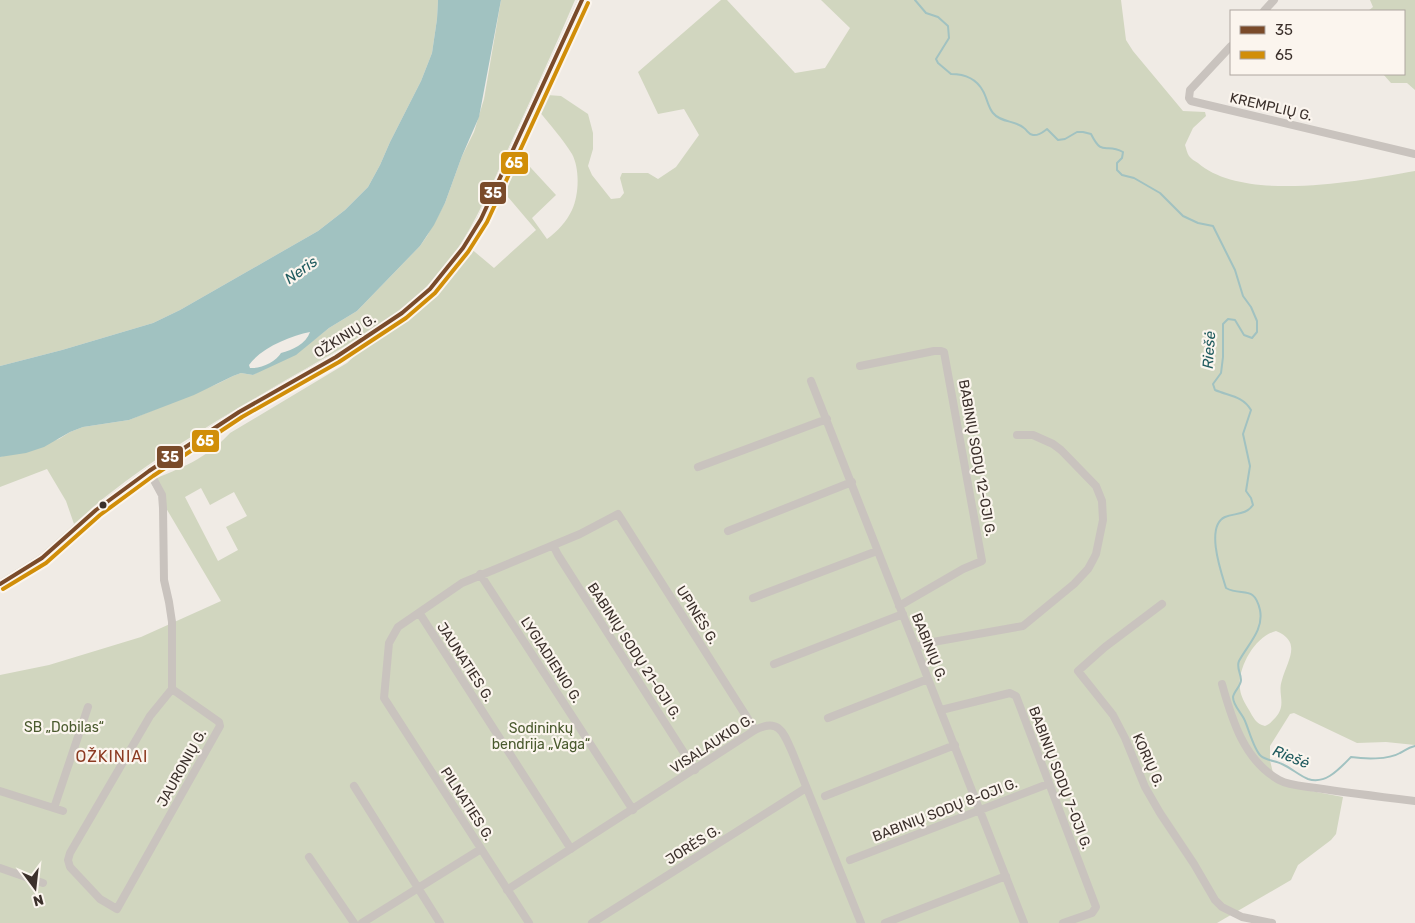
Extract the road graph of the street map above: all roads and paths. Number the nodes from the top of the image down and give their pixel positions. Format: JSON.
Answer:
{"nodes":[{"id":1,"x":582,"y":0,"type":"edge"},
{"id":2,"x":1274,"y":0,"type":"edge"},
{"id":3,"x":1265,"y":10,"type":"edge"},
{"id":4,"x":1230,"y":47,"type":"edge"},
{"id":5,"x":1415,"y":154,"type":"edge"},
{"id":6,"x":860,"y":366,"type":"dead end"},
{"id":7,"x":811,"y":380,"type":"dead end"},
{"id":8,"x":826,"y":419,"type":"junction"},
{"id":9,"x":1017,"y":435,"type":"dead end"},
{"id":10,"x":698,"y":467,"type":"dead end"},
{"id":11,"x":149,"y":471,"type":"junction"},
{"id":12,"x":852,"y":482,"type":"junction"},
{"id":13,"x":728,"y":531,"type":"dead end"},
{"id":14,"x":553,"y":545,"type":"junction"},
{"id":15,"x":877,"y":551,"type":"junction"},
{"id":16,"x":480,"y":574,"type":"junction"},
{"id":17,"x":0,"y":584,"type":"edge"},
{"id":18,"x":753,"y":598,"type":"dead end"},
{"id":19,"x":1162,"y":604,"type":"dead end"},
{"id":20,"x":900,"y":606,"type":"junction"},
{"id":21,"x":420,"y":614,"type":"junction"},
{"id":22,"x":903,"y":614,"type":"junction"},
{"id":23,"x":916,"y":647,"type":"junction"},
{"id":24,"x":774,"y":664,"type":"dead end"},
{"id":25,"x":928,"y":679,"type":"junction"},
{"id":26,"x":1222,"y":684,"type":"dead end"},
{"id":27,"x":172,"y":689,"type":"junction"},
{"id":28,"x":88,"y":707,"type":"dead end"},
{"id":29,"x":941,"y":710,"type":"junction"},
{"id":30,"x":828,"y":718,"type":"dead end"},
{"id":31,"x":755,"y":730,"type":"junction"},
{"id":32,"x":955,"y":745,"type":"junction"},
{"id":33,"x":695,"y":770,"type":"junction"},
{"id":34,"x":1048,"y":784,"type":"junction"},
{"id":35,"x":354,"y":786,"type":"dead end"},
{"id":36,"x":806,"y":788,"type":"junction"},
{"id":37,"x":0,"y":791,"type":"edge"},
{"id":38,"x":825,"y":796,"type":"dead end"},
{"id":39,"x":1415,"y":801,"type":"edge"},
{"id":40,"x":54,"y":808,"type":"junction"},
{"id":41,"x":633,"y":810,"type":"junction"},
{"id":42,"x":981,"y":810,"type":"junction"},
{"id":43,"x":63,"y":811,"type":"dead end"},
{"id":44,"x":481,"y":849,"type":"junction"},
{"id":45,"x":571,"y":849,"type":"junction"},
{"id":46,"x":308,"y":857,"type":"dead end"},
{"id":47,"x":850,"y":860,"type":"dead end"},
{"id":48,"x":0,"y":868,"type":"edge"},
{"id":49,"x":1006,"y":876,"type":"junction"},
{"id":50,"x":43,"y":883,"type":"dead end"},
{"id":51,"x":418,"y":888,"type":"junction"},
{"id":52,"x":507,"y":890,"type":"junction"},
{"id":53,"x":354,"y":923,"type":"edge"},
{"id":54,"x":362,"y":923,"type":"edge"},
{"id":55,"x":440,"y":923,"type":"edge"},
{"id":56,"x":529,"y":923,"type":"edge"},
{"id":57,"x":592,"y":923,"type":"edge"},
{"id":58,"x":861,"y":923,"type":"edge"},
{"id":59,"x":885,"y":923,"type":"edge"},
{"id":60,"x":1024,"y":923,"type":"edge"},
{"id":61,"x":1063,"y":923,"type":"edge"},
{"id":62,"x":1272,"y":923,"type":"edge"}],
"edges":[{"from":1,"to":11,"type":"street","name":"OŽKINIŲ G."},
{"from":2,"to":3,"type":"street"},
{"from":4,"to":5,"type":"street","name":"KREMPLIŲ G."},
{"from":6,"to":20,"type":"street","name":"BABINIŲ SODŲ 12-OJI G."},
{"from":7,"to":8,"type":"street","name":"BABINIŲ G."},
{"from":8,"to":10,"type":"street"},
{"from":8,"to":12,"type":"street","name":"BABINIŲ G."},
{"from":9,"to":23,"type":"street"},
{"from":11,"to":17,"type":"street","name":"OŽKINIŲ G."},
{"from":11,"to":27,"type":"street"},
{"from":12,"to":13,"type":"street"},
{"from":12,"to":15,"type":"street","name":"BABINIŲ G."},
{"from":14,"to":16,"type":"street"},
{"from":14,"to":31,"type":"street","name":"UPINĖS G."},
{"from":14,"to":33,"type":"street","name":"BABINIŲ SODŲ 21-OJI G."},
{"from":15,"to":18,"type":"street"},
{"from":15,"to":20,"type":"street","name":"BABINIŲ G."},
{"from":16,"to":21,"type":"street"},
{"from":16,"to":41,"type":"street","name":"LYGIADIENIO G."},
{"from":19,"to":62,"type":"street","name":"KORIŲ G."},
{"from":20,"to":22,"type":"street","name":"BABINIŲ G."},
{"from":21,"to":44,"type":"street","name":"PILNATIES G."},
{"from":21,"to":45,"type":"street","name":"JAUNATIES G."},
{"from":22,"to":23,"type":"street","name":"BABINIŲ G."},
{"from":22,"to":24,"type":"street"},
{"from":23,"to":25,"type":"street","name":"BABINIŲ G."},
{"from":25,"to":29,"type":"street","name":"BABINIŲ G."},
{"from":25,"to":30,"type":"street"},
{"from":26,"to":39,"type":"street"},
{"from":27,"to":27,"type":"street","name":"JAURONIŲ G."},
{"from":28,"to":40,"type":"street"},
{"from":29,"to":32,"type":"street","name":"BABINIŲ G."},
{"from":29,"to":34,"type":"street","name":"BABINIŲ SODŲ 7-OJI G."},
{"from":31,"to":33,"type":"street","name":"VISALAUKIO G."},
{"from":31,"to":36,"type":"street","name":"VISALAUKIO G."},
{"from":32,"to":38,"type":"street"},
{"from":32,"to":42,"type":"street","name":"BABINIŲ G."},
{"from":33,"to":41,"type":"street","name":"VISALAUKIO G."},
{"from":34,"to":42,"type":"street","name":"BABINIŲ SODŲ 8-OJI G."},
{"from":34,"to":61,"type":"street","name":"BABINIŲ SODŲ 7-OJI G."},
{"from":35,"to":51,"type":"street"},
{"from":36,"to":57,"type":"street","name":"JORĖS G."},
{"from":36,"to":58,"type":"street","name":"VISALAUKIO G."},
{"from":37,"to":40,"type":"street"},
{"from":40,"to":43,"type":"street"},
{"from":41,"to":45,"type":"street","name":"VISALAUKIO G."},
{"from":42,"to":47,"type":"street","name":"BABINIŲ SODŲ 8-OJI G."},
{"from":42,"to":49,"type":"street","name":"BABINIŲ G."},
{"from":44,"to":51,"type":"street"},
{"from":44,"to":52,"type":"street","name":"PILNATIES G."},
{"from":45,"to":52,"type":"street","name":"VISALAUKIO G."},
{"from":46,"to":53,"type":"street"},
{"from":48,"to":50,"type":"street"},
{"from":49,"to":59,"type":"street"},
{"from":49,"to":60,"type":"street","name":"BABINIŲ G."},
{"from":51,"to":54,"type":"street"},
{"from":51,"to":55,"type":"street"},
{"from":52,"to":56,"type":"street","name":"PILNATIES G."}]}
